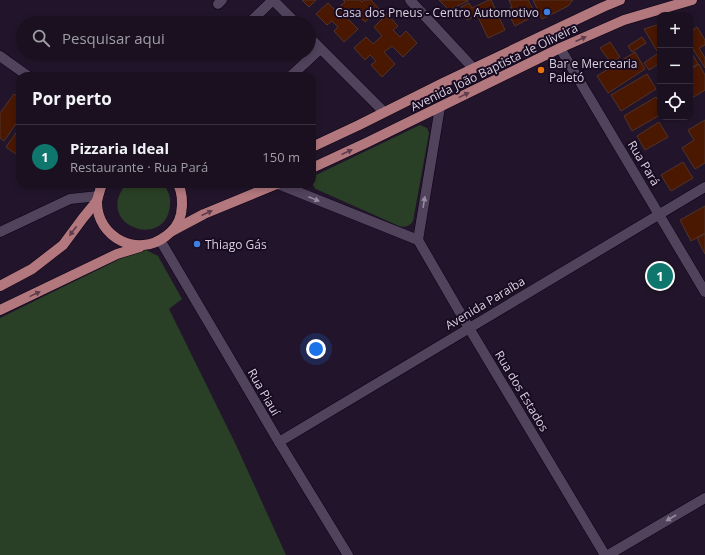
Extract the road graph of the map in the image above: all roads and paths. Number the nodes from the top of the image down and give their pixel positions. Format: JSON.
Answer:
{"nodes":[{"id":1,"x":273,"y":0,"type":"edge"},
{"id":2,"x":410,"y":0,"type":"edge"},
{"id":3,"x":620,"y":0,"type":"edge"},
{"id":4,"x":692,"y":0,"type":"edge"},
{"id":5,"x":602,"y":3,"type":"edge"},
{"id":6,"x":256,"y":16,"type":"edge"},
{"id":7,"x":289,"y":16,"type":"edge"},
{"id":8,"x":316,"y":45,"type":"edge"},
{"id":9,"x":560,"y":48,"type":"junction"},
{"id":10,"x":320,"y":49,"type":"junction"},
{"id":11,"x":316,"y":53,"type":"edge"},
{"id":12,"x":0,"y":56,"type":"edge"},
{"id":13,"x":308,"y":60,"type":"edge"},
{"id":14,"x":474,"y":68,"type":"junction"},
{"id":15,"x":22,"y":72,"type":"edge"},
{"id":16,"x":295,"y":72,"type":"edge"},
{"id":17,"x":440,"y":107,"type":"junction"},
{"id":18,"x":384,"y":112,"type":"junction"},
{"id":19,"x":316,"y":145,"type":"edge"},
{"id":20,"x":316,"y":166,"type":"edge"},
{"id":21,"x":705,"y":187,"type":"edge"},
{"id":22,"x":101,"y":188,"type":"edge"},
{"id":23,"x":180,"y":188,"type":"edge"},
{"id":24,"x":267,"y":188,"type":"edge"},
{"id":25,"x":287,"y":188,"type":"edge"},
{"id":26,"x":98,"y":199,"type":"junction"},
{"id":27,"x":659,"y":214,"type":"junction"},
{"id":28,"x":0,"y":232,"type":"edge"},
{"id":29,"x":172,"y":232,"type":"junction"},
{"id":30,"x":160,"y":240,"type":"junction"},
{"id":31,"x":418,"y":240,"type":"junction"},
{"id":32,"x":148,"y":245,"type":"junction"},
{"id":33,"x":0,"y":286,"type":"edge"},
{"id":34,"x":705,"y":292,"type":"edge"},
{"id":35,"x":0,"y":310,"type":"edge"},
{"id":36,"x":469,"y":328,"type":"junction"},
{"id":37,"x":278,"y":442,"type":"junction"},
{"id":38,"x":705,"y":498,"type":"edge"},
{"id":39,"x":348,"y":555,"type":"edge"},
{"id":40,"x":605,"y":555,"type":"edge"},
{"id":41,"x":608,"y":555,"type":"edge"}],
"edges":[{"from":1,"to":6,"type":"street"},
{"from":1,"to":7,"type":"street"},
{"from":2,"to":14,"type":"street"},
{"from":3,"to":5,"type":"main road","name":"Avenida João Baptista de Oliveira"},
{"from":9,"to":4,"type":"main road","name":"Avenida João Baptista de Oliveira","one_way":true},
{"from":5,"to":14,"type":"main road","name":"Avenida João Baptista de Oliveira"},
{"from":8,"to":10,"type":"street"},
{"from":17,"to":9,"type":"main road","name":"Avenida João Baptista de Oliveira","one_way":true},
{"from":9,"to":27,"type":"street","name":"Rua Pará"},
{"from":10,"to":11,"type":"street"},
{"from":10,"to":18,"type":"street"},
{"from":12,"to":15,"type":"street"},
{"from":13,"to":16,"type":"street"},
{"from":14,"to":18,"type":"main road","name":"Avenida João Baptista de Oliveira"},
{"from":20,"to":17,"type":"main road","name":"Avenida João Baptista de Oliveira","one_way":true},
{"from":31,"to":17,"type":"street","one_way":true},
{"from":18,"to":19,"type":"main road","name":"Avenida João Baptista de Oliveira"},
{"from":21,"to":27,"type":"street","name":"Avenida Paraíba"},
{"from":22,"to":26,"type":"main road"},
{"from":23,"to":29,"type":"main road"},
{"from":29,"to":24,"type":"main road","one_way":true},
{"from":25,"to":31,"type":"street","one_way":true},
{"from":26,"to":28,"type":"street"},
{"from":26,"to":32,"type":"main road"},
{"from":26,"to":33,"type":"main road","one_way":true},
{"from":27,"to":34,"type":"street","name":"Rua Pará"},
{"from":27,"to":36,"type":"street","name":"Avenida Paraíba"},
{"from":29,"to":30,"type":"main road"},
{"from":30,"to":32,"type":"main road"},
{"from":30,"to":37,"type":"street","name":"Rua Piauí"},
{"from":31,"to":36,"type":"street","name":"Rua dos Estados"},
{"from":35,"to":32,"type":"main road","one_way":true},
{"from":36,"to":37,"type":"street","name":"Avenida Paraíba"},
{"from":36,"to":40,"type":"street","name":"Rua dos Estados"},
{"from":37,"to":39,"type":"street","name":"Rua Piauí"},
{"from":38,"to":41,"type":"street","one_way":true}]}
